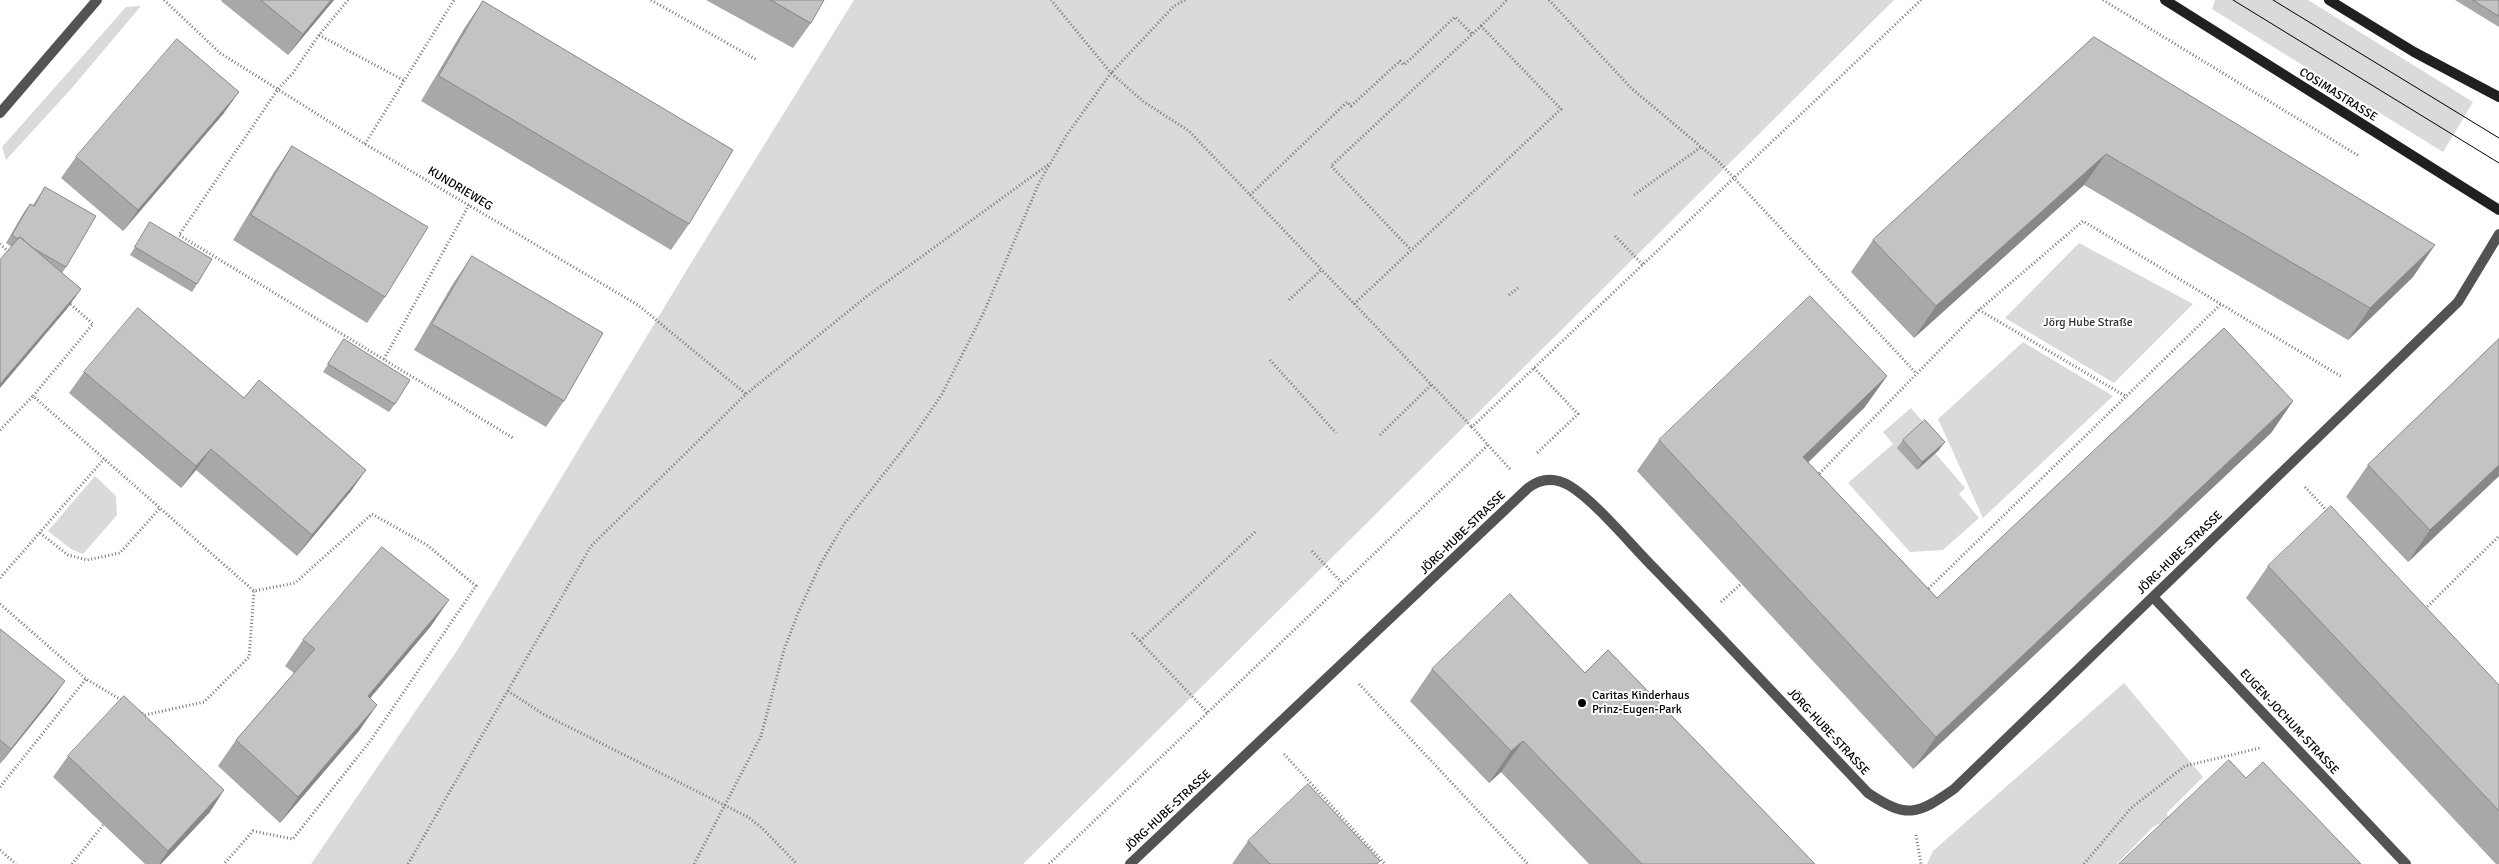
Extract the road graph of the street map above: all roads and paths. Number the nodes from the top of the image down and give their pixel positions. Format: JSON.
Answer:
{"nodes":[{"id":1,"x":97,"y":0,"type":"edge"},
{"id":2,"x":164,"y":0,"type":"edge"},
{"id":3,"x":348,"y":0,"type":"edge"},
{"id":4,"x":454,"y":0,"type":"edge"},
{"id":5,"x":651,"y":0,"type":"edge"},
{"id":6,"x":1051,"y":0,"type":"edge"},
{"id":7,"x":1185,"y":0,"type":"edge"},
{"id":8,"x":1507,"y":0,"type":"edge"},
{"id":9,"x":1549,"y":0,"type":"edge"},
{"id":10,"x":1921,"y":0,"type":"edge"},
{"id":11,"x":2103,"y":0,"type":"edge"},
{"id":12,"x":2165,"y":0,"type":"edge"},
{"id":13,"x":2329,"y":0,"type":"edge"},
{"id":14,"x":1481,"y":26,"type":"junction"},
{"id":15,"x":1472,"y":34,"type":"junction"},
{"id":16,"x":319,"y":35,"type":"junction"},
{"id":17,"x":757,"y":60,"type":"dead end"},
{"id":18,"x":1111,"y":73,"type":"junction"},
{"id":19,"x":404,"y":81,"type":"junction"},
{"id":20,"x":278,"y":89,"type":"junction"},
{"id":21,"x":2499,"y":97,"type":"edge"},
{"id":22,"x":0,"y":113,"type":"edge"},
{"id":23,"x":365,"y":144,"type":"junction"},
{"id":24,"x":1701,"y":147,"type":"junction"},
{"id":25,"x":2363,"y":158,"type":"dead end"},
{"id":26,"x":1051,"y":163,"type":"junction"},
{"id":27,"x":1735,"y":178,"type":"junction"},
{"id":28,"x":1250,"y":195,"type":"junction"},
{"id":29,"x":1634,"y":195,"type":"dead end"},
{"id":30,"x":469,"y":205,"type":"junction"},
{"id":31,"x":2499,"y":210,"type":"edge"},
{"id":32,"x":2499,"y":234,"type":"edge"},
{"id":33,"x":1615,"y":236,"type":"dead end"},
{"id":34,"x":0,"y":244,"type":"edge"},
{"id":35,"x":1411,"y":250,"type":"junction"},
{"id":36,"x":14,"y":256,"type":"edge"},
{"id":37,"x":1643,"y":265,"type":"junction"},
{"id":38,"x":1321,"y":270,"type":"junction"},
{"id":39,"x":1518,"y":288,"type":"dead end"},
{"id":40,"x":1509,"y":295,"type":"dead end"},
{"id":41,"x":64,"y":300,"type":"edge"},
{"id":42,"x":1289,"y":300,"type":"dead end"},
{"id":43,"x":1354,"y":304,"type":"junction"},
{"id":44,"x":2222,"y":304,"type":"junction"},
{"id":45,"x":1979,"y":310,"type":"junction"},
{"id":46,"x":384,"y":359,"type":"junction"},
{"id":47,"x":1270,"y":360,"type":"dead end"},
{"id":48,"x":1534,"y":368,"type":"junction"},
{"id":49,"x":1916,"y":373,"type":"junction"},
{"id":50,"x":1432,"y":386,"type":"junction"},
{"id":51,"x":2366,"y":392,"type":"junction"},
{"id":52,"x":746,"y":394,"type":"junction"},
{"id":53,"x":32,"y":396,"type":"junction"},
{"id":54,"x":2127,"y":397,"type":"junction"},
{"id":55,"x":1472,"y":427,"type":"junction"},
{"id":56,"x":0,"y":430,"type":"edge"},
{"id":57,"x":1336,"y":433,"type":"dead end"},
{"id":58,"x":1380,"y":435,"type":"dead end"},
{"id":59,"x":513,"y":438,"type":"dead end"},
{"id":60,"x":1488,"y":445,"type":"junction"},
{"id":61,"x":104,"y":459,"type":"junction"},
{"id":62,"x":2287,"y":467,"type":"junction"},
{"id":63,"x":1515,"y":474,"type":"junction"},
{"id":64,"x":1814,"y":479,"type":"edge"},
{"id":65,"x":1528,"y":488,"type":"junction"},
{"id":66,"x":160,"y":508,"type":"junction"},
{"id":67,"x":2334,"y":518,"type":"edge"},
{"id":68,"x":1256,"y":531,"type":"dead end"},
{"id":69,"x":40,"y":533,"type":"junction"},
{"id":70,"x":2499,"y":536,"type":"edge"},
{"id":71,"x":1312,"y":551,"type":"dead end"},
{"id":72,"x":0,"y":578,"type":"edge"},
{"id":73,"x":1343,"y":584,"type":"junction"},
{"id":74,"x":254,"y":591,"type":"junction"},
{"id":75,"x":2153,"y":596,"type":"junction"},
{"id":76,"x":1920,"y":597,"type":"edge"},
{"id":77,"x":0,"y":604,"type":"edge"},
{"id":78,"x":2422,"y":613,"type":"edge"},
{"id":79,"x":1132,"y":633,"type":"dead end"},
{"id":80,"x":1140,"y":641,"type":"junction"},
{"id":81,"x":1341,"y":665,"type":"junction"},
{"id":82,"x":86,"y":678,"type":"junction"},
{"id":83,"x":508,"y":691,"type":"junction"},
{"id":84,"x":129,"y":704,"type":"edge"},
{"id":85,"x":137,"y":710,"type":"edge"},
{"id":86,"x":1208,"y":713,"type":"junction"},
{"id":87,"x":1267,"y":736,"type":"junction"},
{"id":88,"x":2290,"y":741,"type":"junction"},
{"id":89,"x":0,"y":787,"type":"edge"},
{"id":90,"x":726,"y":804,"type":"junction"},
{"id":91,"x":103,"y":825,"type":"dead end"},
{"id":92,"x":0,"y":850,"type":"edge"},
{"id":93,"x":16,"y":864,"type":"edge"},
{"id":94,"x":72,"y":864,"type":"edge"},
{"id":95,"x":224,"y":864,"type":"edge"},
{"id":96,"x":408,"y":864,"type":"edge"},
{"id":97,"x":694,"y":864,"type":"edge"},
{"id":98,"x":797,"y":864,"type":"edge"},
{"id":99,"x":1049,"y":864,"type":"edge"},
{"id":100,"x":1130,"y":864,"type":"edge"},
{"id":101,"x":1385,"y":864,"type":"edge"},
{"id":102,"x":1528,"y":864,"type":"edge"},
{"id":103,"x":2084,"y":864,"type":"edge"},
{"id":104,"x":2406,"y":864,"type":"edge"}],
"edges":[{"from":1,"to":22,"type":"street"},
{"from":2,"to":20,"type":"path","name":"KUNDRIEWEG"},
{"from":3,"to":16,"type":"path"},
{"from":4,"to":19,"type":"path"},
{"from":5,"to":17,"type":"path"},
{"from":6,"to":18,"type":"path"},
{"from":7,"to":18,"type":"path"},
{"from":8,"to":14,"type":"path"},
{"from":9,"to":24,"type":"path"},
{"from":10,"to":27,"type":"path"},
{"from":11,"to":25,"type":"path"},
{"from":12,"to":31,"type":"main road","name":"COSIMASTRASSE"},
{"from":13,"to":21,"type":"main road"},
{"from":14,"to":15,"type":"path"},
{"from":14,"to":35,"type":"path"},
{"from":15,"to":28,"type":"path"},
{"from":15,"to":35,"type":"path"},
{"from":16,"to":19,"type":"path"},
{"from":16,"to":20,"type":"path"},
{"from":18,"to":26,"type":"path"},
{"from":18,"to":28,"type":"path"},
{"from":19,"to":23,"type":"path"},
{"from":20,"to":23,"type":"path","name":"KUNDRIEWEG"},
{"from":20,"to":46,"type":"path"},
{"from":23,"to":30,"type":"path","name":"KUNDRIEWEG"},
{"from":24,"to":27,"type":"path"},
{"from":24,"to":29,"type":"path"},
{"from":26,"to":52,"type":"path"},
{"from":26,"to":90,"type":"path"},
{"from":27,"to":37,"type":"path"},
{"from":27,"to":49,"type":"path"},
{"from":28,"to":38,"type":"path"},
{"from":30,"to":46,"type":"path"},
{"from":30,"to":52,"type":"path","name":"KUNDRIEWEG"},
{"from":32,"to":51,"type":"street","name":"JÖRG-HUBE-STRASSE"},
{"from":33,"to":37,"type":"path"},
{"from":34,"to":36,"type":"path"},
{"from":35,"to":43,"type":"path"},
{"from":37,"to":48,"type":"path"},
{"from":38,"to":42,"type":"path"},
{"from":38,"to":43,"type":"path"},
{"from":39,"to":40,"type":"path"},
{"from":41,"to":53,"type":"path"},
{"from":43,"to":50,"type":"path"},
{"from":44,"to":45,"type":"path"},
{"from":44,"to":51,"type":"path"},
{"from":44,"to":54,"type":"path"},
{"from":45,"to":49,"type":"path"},
{"from":45,"to":54,"type":"path"},
{"from":46,"to":59,"type":"path"},
{"from":47,"to":57,"type":"path"},
{"from":48,"to":55,"type":"path"},
{"from":48,"to":63,"type":"path"},
{"from":49,"to":64,"type":"path"},
{"from":50,"to":55,"type":"path"},
{"from":50,"to":58,"type":"path"},
{"from":51,"to":62,"type":"street","name":"JÖRG-HUBE-STRASSE"},
{"from":52,"to":83,"type":"path"},
{"from":53,"to":56,"type":"path"},
{"from":53,"to":61,"type":"path"},
{"from":54,"to":76,"type":"path"},
{"from":55,"to":60,"type":"path"},
{"from":60,"to":63,"type":"path"},
{"from":60,"to":73,"type":"path"},
{"from":61,"to":66,"type":"path"},
{"from":61,"to":69,"type":"path"},
{"from":62,"to":67,"type":"path"},
{"from":62,"to":75,"type":"street","name":"JÖRG-HUBE-STRASSE"},
{"from":63,"to":65,"type":"path"},
{"from":65,"to":75,"type":"street","name":"JÖRG-HUBE-STRASSE"},
{"from":65,"to":81,"type":"street","name":"JÖRG-HUBE-STRASSE"},
{"from":66,"to":69,"type":"path"},
{"from":66,"to":74,"type":"path"},
{"from":68,"to":80,"type":"path"},
{"from":69,"to":72,"type":"path"},
{"from":70,"to":78,"type":"path"},
{"from":71,"to":73,"type":"path"},
{"from":73,"to":86,"type":"path"},
{"from":74,"to":85,"type":"path"},
{"from":74,"to":95,"type":"path"},
{"from":75,"to":88,"type":"street","name":"EUGEN-JOCHUM-STRASSE"},
{"from":77,"to":82,"type":"path"},
{"from":79,"to":80,"type":"path"},
{"from":80,"to":86,"type":"path"},
{"from":81,"to":87,"type":"street","name":"JÖRG-HUBE-STRASSE"},
{"from":81,"to":102,"type":"path"},
{"from":82,"to":84,"type":"path"},
{"from":82,"to":89,"type":"path"},
{"from":83,"to":90,"type":"path"},
{"from":83,"to":96,"type":"path"},
{"from":86,"to":99,"type":"path"},
{"from":87,"to":100,"type":"street","name":"JÖRG-HUBE-STRASSE"},
{"from":87,"to":101,"type":"path"},
{"from":88,"to":103,"type":"path"},
{"from":88,"to":104,"type":"street","name":"EUGEN-JOCHUM-STRASSE"},
{"from":90,"to":97,"type":"path"},
{"from":90,"to":98,"type":"path"},
{"from":91,"to":94,"type":"path"},
{"from":92,"to":93,"type":"path"}]}
